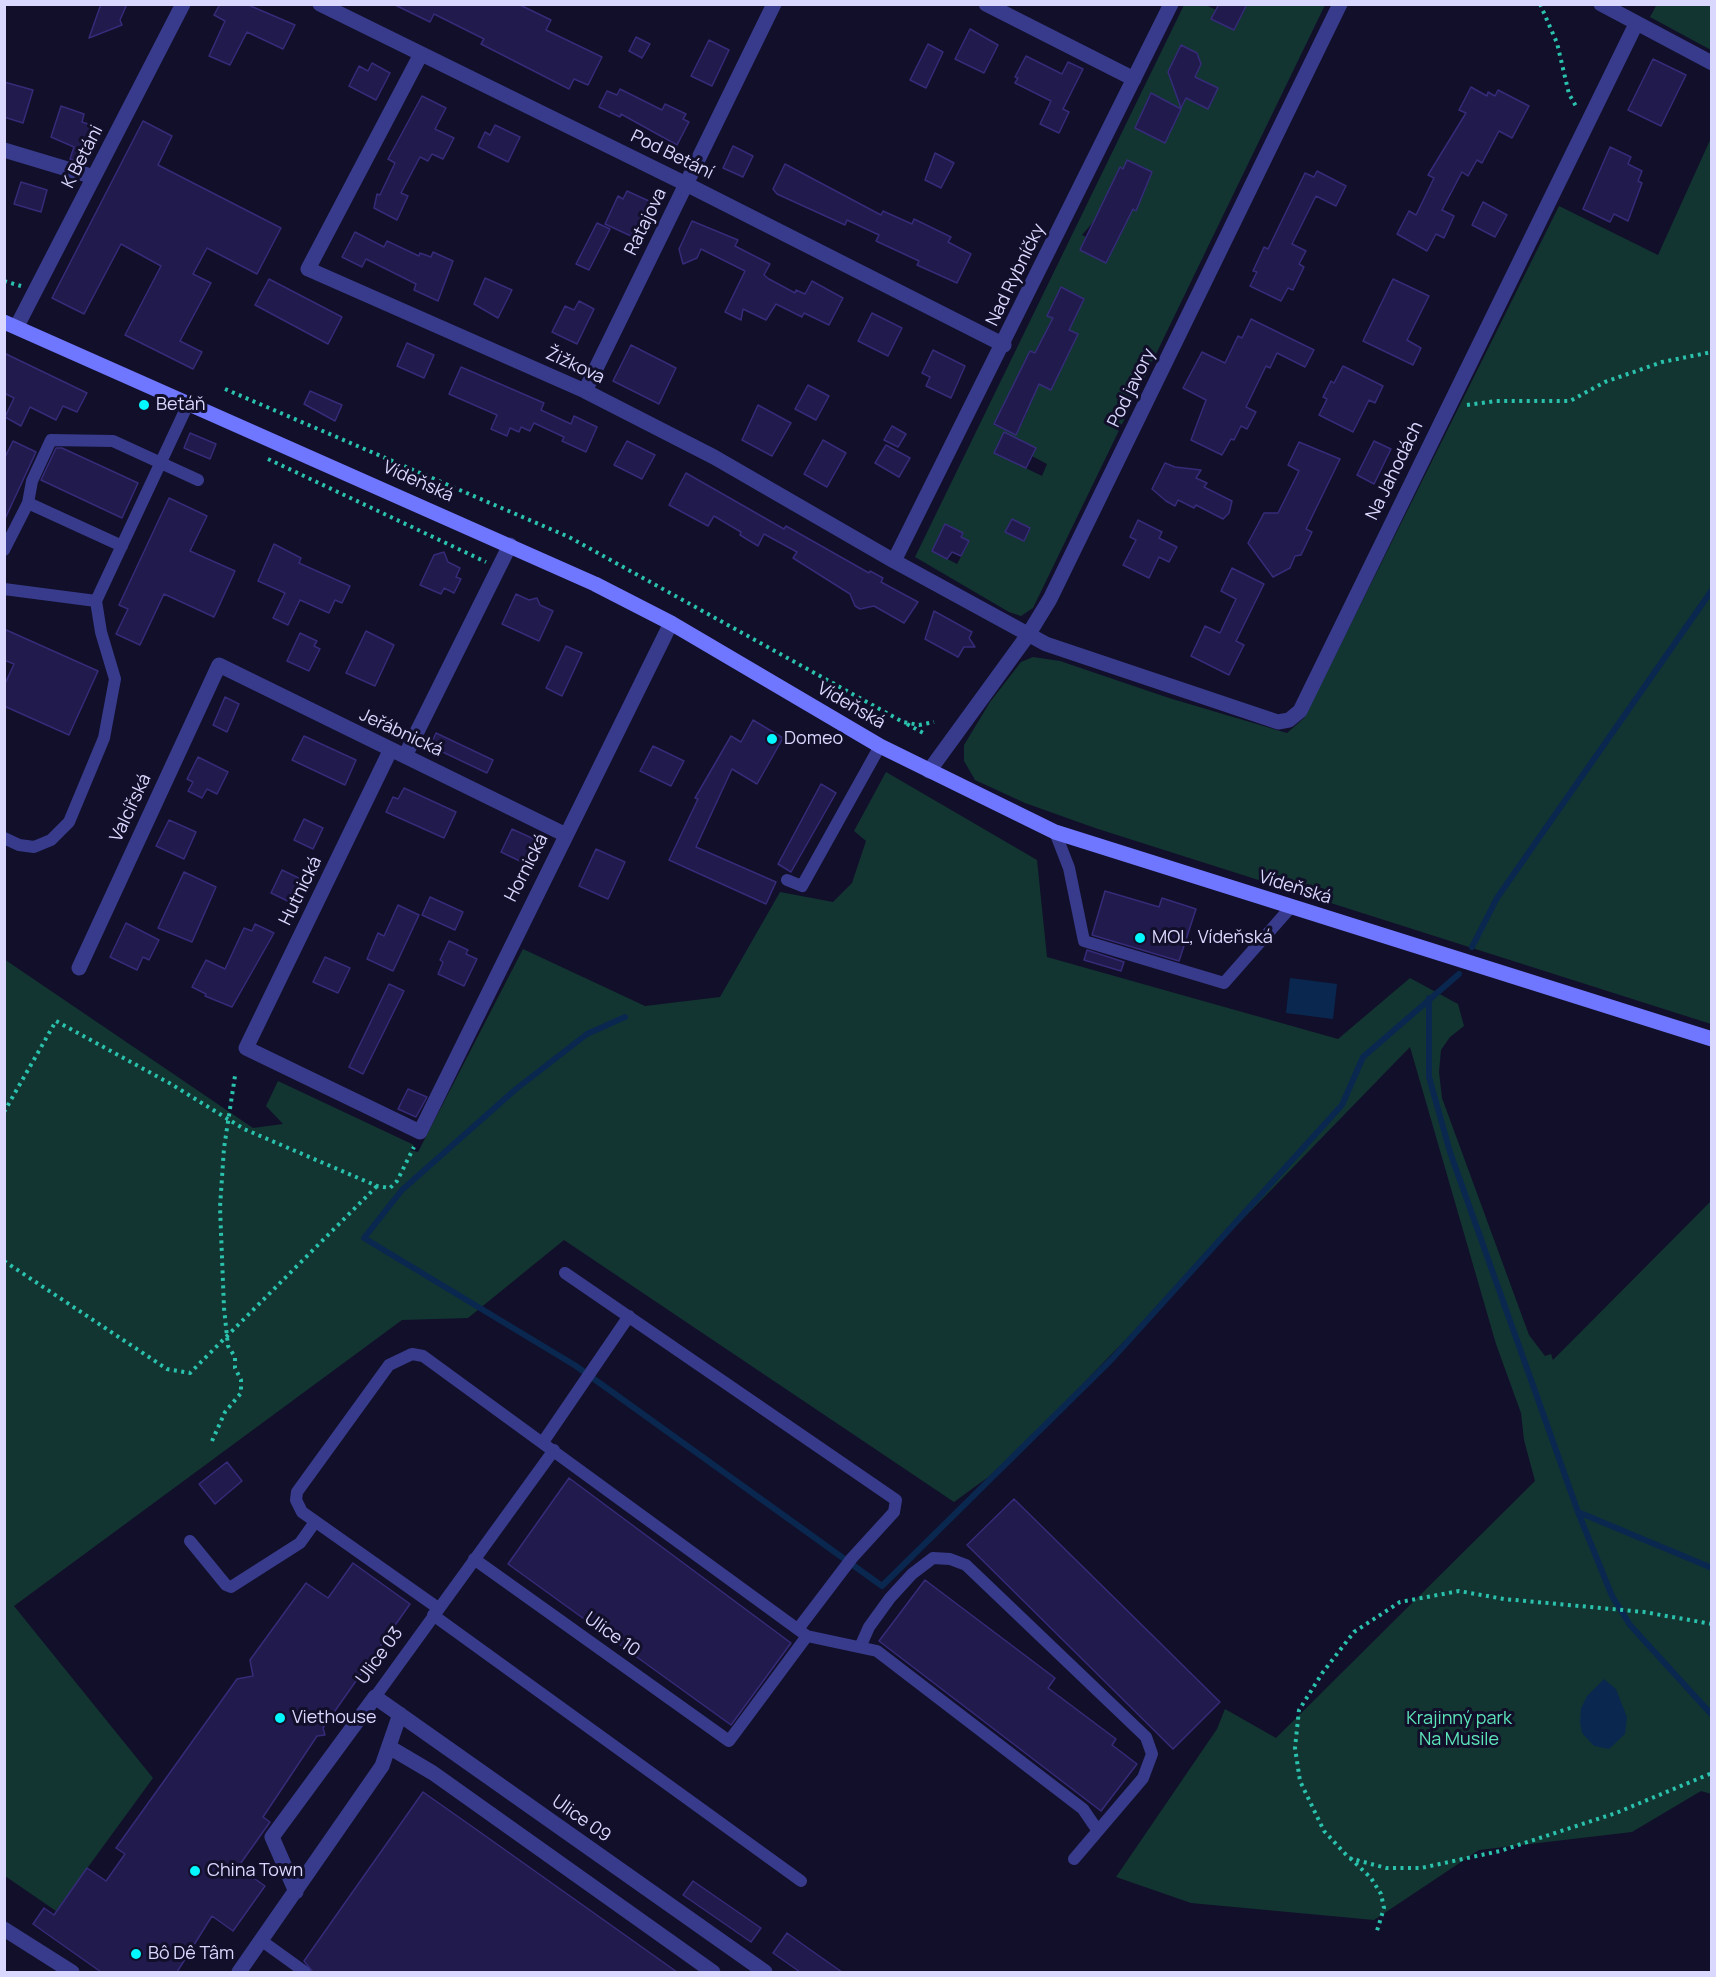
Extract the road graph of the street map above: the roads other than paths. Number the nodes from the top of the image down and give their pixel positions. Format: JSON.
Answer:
{"nodes":[{"id":1,"x":183,"y":4,"type":"edge"},
{"id":2,"x":320,"y":4,"type":"edge"},
{"id":3,"x":774,"y":4,"type":"edge"},
{"id":4,"x":986,"y":4,"type":"edge"},
{"id":5,"x":1171,"y":4,"type":"edge"},
{"id":6,"x":1341,"y":4,"type":"edge"},
{"id":7,"x":1601,"y":4,"type":"edge"},
{"id":8,"x":1635,"y":24,"type":"junction"},
{"id":9,"x":421,"y":54,"type":"junction"},
{"id":10,"x":1712,"y":63,"type":"edge"},
{"id":11,"x":1134,"y":79,"type":"junction"},
{"id":12,"x":4,"y":150,"type":"edge"},
{"id":13,"x":94,"y":177,"type":"junction"},
{"id":14,"x":686,"y":184,"type":"junction"},
{"id":15,"x":11,"y":324,"type":"edge"},
{"id":16,"x":1004,"y":345,"type":"junction"},
{"id":17,"x":585,"y":391,"type":"junction"},
{"id":18,"x":189,"y":402,"type":"junction"},
{"id":19,"x":161,"y":463,"type":"junction"},
{"id":20,"x":198,"y":480,"type":"dead end"},
{"id":21,"x":28,"y":503,"type":"junction"},
{"id":22,"x":8,"y":532,"type":"edge"},
{"id":23,"x":510,"y":545,"type":"junction"},
{"id":24,"x":122,"y":546,"type":"junction"},
{"id":25,"x":4,"y":550,"type":"edge"},
{"id":26,"x":894,"y":561,"type":"junction"},
{"id":27,"x":4,"y":589,"type":"edge"},
{"id":28,"x":96,"y":601,"type":"junction"},
{"id":29,"x":671,"y":623,"type":"junction"},
{"id":30,"x":1028,"y":635,"type":"junction"},
{"id":31,"x":219,"y":665,"type":"joint"},
{"id":32,"x":880,"y":746,"type":"junction"},
{"id":33,"x":390,"y":751,"type":"junction"},
{"id":34,"x":405,"y":756,"type":"junction"},
{"id":35,"x":929,"y":771,"type":"junction"},
{"id":36,"x":1055,"y":832,"type":"junction"},
{"id":37,"x":566,"y":835,"type":"junction"},
{"id":38,"x":4,"y":838,"type":"edge"},
{"id":39,"x":788,"y":880,"type":"dead end"},
{"id":40,"x":1291,"y":907,"type":"junction"},
{"id":41,"x":79,"y":968,"type":"dead end"},
{"id":42,"x":1712,"y":1039,"type":"edge"},
{"id":43,"x":420,"y":1132,"type":"joint"},
{"id":44,"x":565,"y":1273,"type":"dead end"},
{"id":45,"x":629,"y":1316,"type":"junction"},
{"id":46,"x":543,"y":1442,"type":"junction"},
{"id":47,"x":554,"y":1450,"type":"junction"},
{"id":48,"x":315,"y":1522,"type":"junction"},
{"id":49,"x":190,"y":1541,"type":"dead end"},
{"id":50,"x":474,"y":1559,"type":"junction"},
{"id":51,"x":435,"y":1612,"type":"junction"},
{"id":52,"x":802,"y":1632,"type":"junction"},
{"id":53,"x":861,"y":1645,"type":"junction"},
{"id":54,"x":375,"y":1697,"type":"junction"},
{"id":55,"x":400,"y":1714,"type":"junction"},
{"id":56,"x":389,"y":1747,"type":"junction"},
{"id":57,"x":1098,"y":1831,"type":"junction"},
{"id":58,"x":1074,"y":1859,"type":"dead end"},
{"id":59,"x":801,"y":1881,"type":"dead end"},
{"id":60,"x":296,"y":1892,"type":"junction"},
{"id":61,"x":4,"y":1929,"type":"edge"},
{"id":62,"x":262,"y":1941,"type":"junction"},
{"id":63,"x":72,"y":1972,"type":"edge"},
{"id":64,"x":239,"y":1972,"type":"edge"},
{"id":65,"x":305,"y":1972,"type":"edge"},
{"id":66,"x":712,"y":1972,"type":"edge"},
{"id":67,"x":763,"y":1972,"type":"edge"}],
"edges":[{"from":1,"to":13,"type":"street","name":"K Betáni"},
{"from":2,"to":9,"type":"street","name":"Pod Betání"},
{"from":3,"to":14,"type":"street","name":"Ratajova"},
{"from":4,"to":11,"type":"street"},
{"from":5,"to":11,"type":"street","name":"Nad Rybníčky"},
{"from":6,"to":30,"type":"street","name":"Pod javory"},
{"from":7,"to":8,"type":"street"},
{"from":8,"to":10,"type":"street"},
{"from":8,"to":30,"type":"street","name":"Na Jahodách"},
{"from":9,"to":14,"type":"street","name":"Pod Betání"},
{"from":9,"to":17,"type":"street","name":"Žižkova"},
{"from":11,"to":16,"type":"street","name":"Nad Rybníčky"},
{"from":12,"to":13,"type":"street"},
{"from":13,"to":15,"type":"street","name":"K Betáni"},
{"from":14,"to":16,"type":"street","name":"Pod Betání"},
{"from":14,"to":17,"type":"street","name":"Ratajova"},
{"from":15,"to":18,"type":"main road","name":"Vídeňská"},
{"from":16,"to":26,"type":"street","name":"Nad Rybníčky"},
{"from":17,"to":26,"type":"street","name":"Žižkova"},
{"from":18,"to":19,"type":"lane"},
{"from":18,"to":23,"type":"main road","name":"Vídeňská"},
{"from":19,"to":20,"type":"lane"},
{"from":19,"to":21,"type":"lane"},
{"from":19,"to":24,"type":"lane"},
{"from":21,"to":22,"type":"lane"},
{"from":21,"to":24,"type":"lane"},
{"from":22,"to":25,"type":"lane"},
{"from":23,"to":29,"type":"main road","name":"Vídeňská"},
{"from":23,"to":34,"type":"street"},
{"from":24,"to":28,"type":"lane"},
{"from":26,"to":30,"type":"street","name":"Žižkova"},
{"from":27,"to":28,"type":"lane"},
{"from":28,"to":38,"type":"lane"},
{"from":29,"to":32,"type":"main road","name":"Vídeňská"},
{"from":29,"to":37,"type":"street","name":"Hornická"},
{"from":30,"to":35,"type":"street","name":"Pod javory"},
{"from":31,"to":33,"type":"street","name":"Jeřábnická"},
{"from":31,"to":41,"type":"street","name":"Valcířská"},
{"from":32,"to":35,"type":"main road","name":"Vídeňská"},
{"from":32,"to":39,"type":"lane"},
{"from":33,"to":34,"type":"street","name":"Jeřábnická"},
{"from":33,"to":43,"type":"street","name":"Hutnická"},
{"from":34,"to":37,"type":"street","name":"Jeřábnická"},
{"from":35,"to":36,"type":"main road","name":"Vídeňská"},
{"from":36,"to":40,"type":"main road","name":"Vídeňská"},
{"from":36,"to":40,"type":"lane"},
{"from":37,"to":43,"type":"street","name":"Hornická"},
{"from":40,"to":42,"type":"main road","name":"Vídeňská"},
{"from":44,"to":45,"type":"lane"},
{"from":45,"to":46,"type":"lane"},
{"from":45,"to":52,"type":"lane"},
{"from":46,"to":47,"type":"lane"},
{"from":46,"to":48,"type":"lane"},
{"from":47,"to":50,"type":"lane","name":"Ulice 03"},
{"from":47,"to":52,"type":"lane"},
{"from":48,"to":49,"type":"lane"},
{"from":48,"to":51,"type":"lane"},
{"from":50,"to":51,"type":"lane","name":"Ulice 03"},
{"from":50,"to":52,"type":"lane","name":"Ulice 10"},
{"from":51,"to":54,"type":"lane","name":"Ulice 03"},
{"from":51,"to":59,"type":"lane"},
{"from":52,"to":53,"type":"lane"},
{"from":53,"to":57,"type":"lane"},
{"from":53,"to":57,"type":"lane"},
{"from":54,"to":55,"type":"street","name":"Ulice 09"},
{"from":54,"to":60,"type":"street","name":"Ulice 03"},
{"from":55,"to":56,"type":"street"},
{"from":55,"to":67,"type":"street","name":"Ulice 09"},
{"from":56,"to":60,"type":"street"},
{"from":56,"to":66,"type":"street"},
{"from":57,"to":58,"type":"lane"},
{"from":60,"to":62,"type":"street"},
{"from":61,"to":63,"type":"street"},
{"from":62,"to":64,"type":"street"},
{"from":62,"to":65,"type":"lane"}]}
